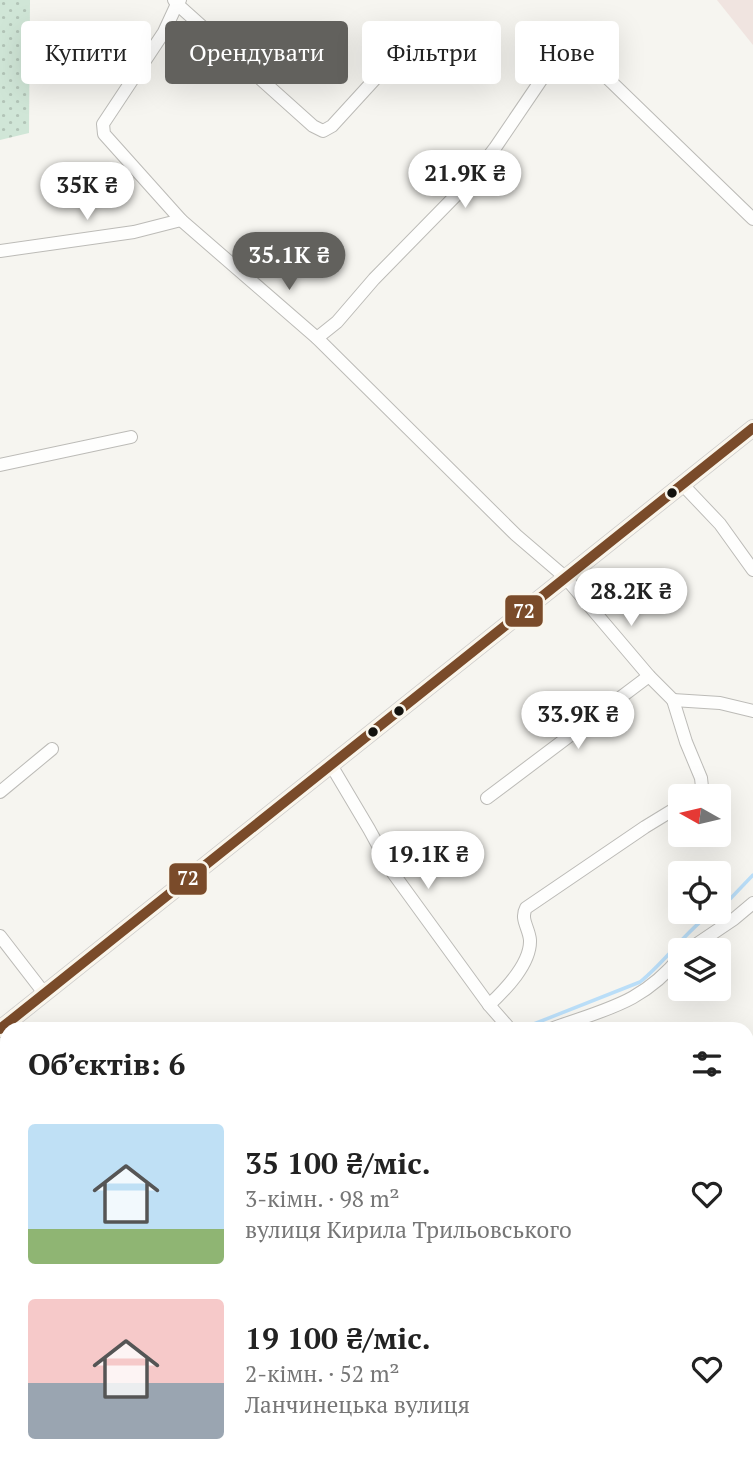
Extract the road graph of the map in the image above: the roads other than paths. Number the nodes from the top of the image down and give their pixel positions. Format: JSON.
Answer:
{"nodes":[{"id":1,"x":177,"y":1,"type":"edge"},
{"id":2,"x":370,"y":84,"type":"edge"},
{"id":3,"x":753,"y":219,"type":"edge"},
{"id":4,"x":181,"y":220,"type":"junction"},
{"id":5,"x":0,"y":250,"type":"edge"},
{"id":6,"x":317,"y":338,"type":"junction"},
{"id":7,"x":753,"y":428,"type":"edge"},
{"id":8,"x":131,"y":437,"type":"dead end"},
{"id":9,"x":0,"y":466,"type":"edge"},
{"id":10,"x":682,"y":484,"type":"junction"},
{"id":11,"x":753,"y":570,"type":"edge"},
{"id":12,"x":565,"y":577,"type":"junction"},
{"id":13,"x":649,"y":676,"type":"junction"},
{"id":14,"x":673,"y":700,"type":"junction"},
{"id":15,"x":753,"y":711,"type":"edge"},
{"id":16,"x":52,"y":750,"type":"dead end"},
{"id":17,"x":331,"y":765,"type":"junction"},
{"id":18,"x":702,"y":784,"type":"edge"},
{"id":19,"x":0,"y":792,"type":"edge"},
{"id":20,"x":487,"y":798,"type":"dead end"},
{"id":21,"x":668,"y":814,"type":"edge"},
{"id":22,"x":753,"y":903,"type":"edge"},
{"id":23,"x":0,"y":936,"type":"edge"},
{"id":24,"x":706,"y":938,"type":"edge"},
{"id":25,"x":668,"y":970,"type":"edge"},
{"id":26,"x":44,"y":993,"type":"junction"},
{"id":27,"x":489,"y":1005,"type":"junction"},
{"id":28,"x":9,"y":1022,"type":"edge"},
{"id":29,"x":504,"y":1022,"type":"edge"},
{"id":30,"x":570,"y":1022,"type":"edge"}],
"edges":[{"from":1,"to":2,"type":"street"},
{"from":1,"to":4,"type":"street"},
{"from":3,"to":6,"type":"street"},
{"from":4,"to":5,"type":"street"},
{"from":4,"to":6,"type":"street"},
{"from":6,"to":12,"type":"street"},
{"from":7,"to":10,"type":"main road"},
{"from":8,"to":9,"type":"street"},
{"from":10,"to":11,"type":"street"},
{"from":10,"to":12,"type":"main road"},
{"from":12,"to":13,"type":"street"},
{"from":12,"to":17,"type":"main road"},
{"from":13,"to":14,"type":"street"},
{"from":13,"to":20,"type":"street"},
{"from":14,"to":15,"type":"street"},
{"from":14,"to":18,"type":"street"},
{"from":16,"to":19,"type":"street"},
{"from":17,"to":26,"type":"main road"},
{"from":17,"to":27,"type":"street"},
{"from":21,"to":27,"type":"street"},
{"from":22,"to":24,"type":"street"},
{"from":23,"to":26,"type":"street"},
{"from":25,"to":30,"type":"street"},
{"from":26,"to":28,"type":"main road"},
{"from":27,"to":29,"type":"street"}]}
